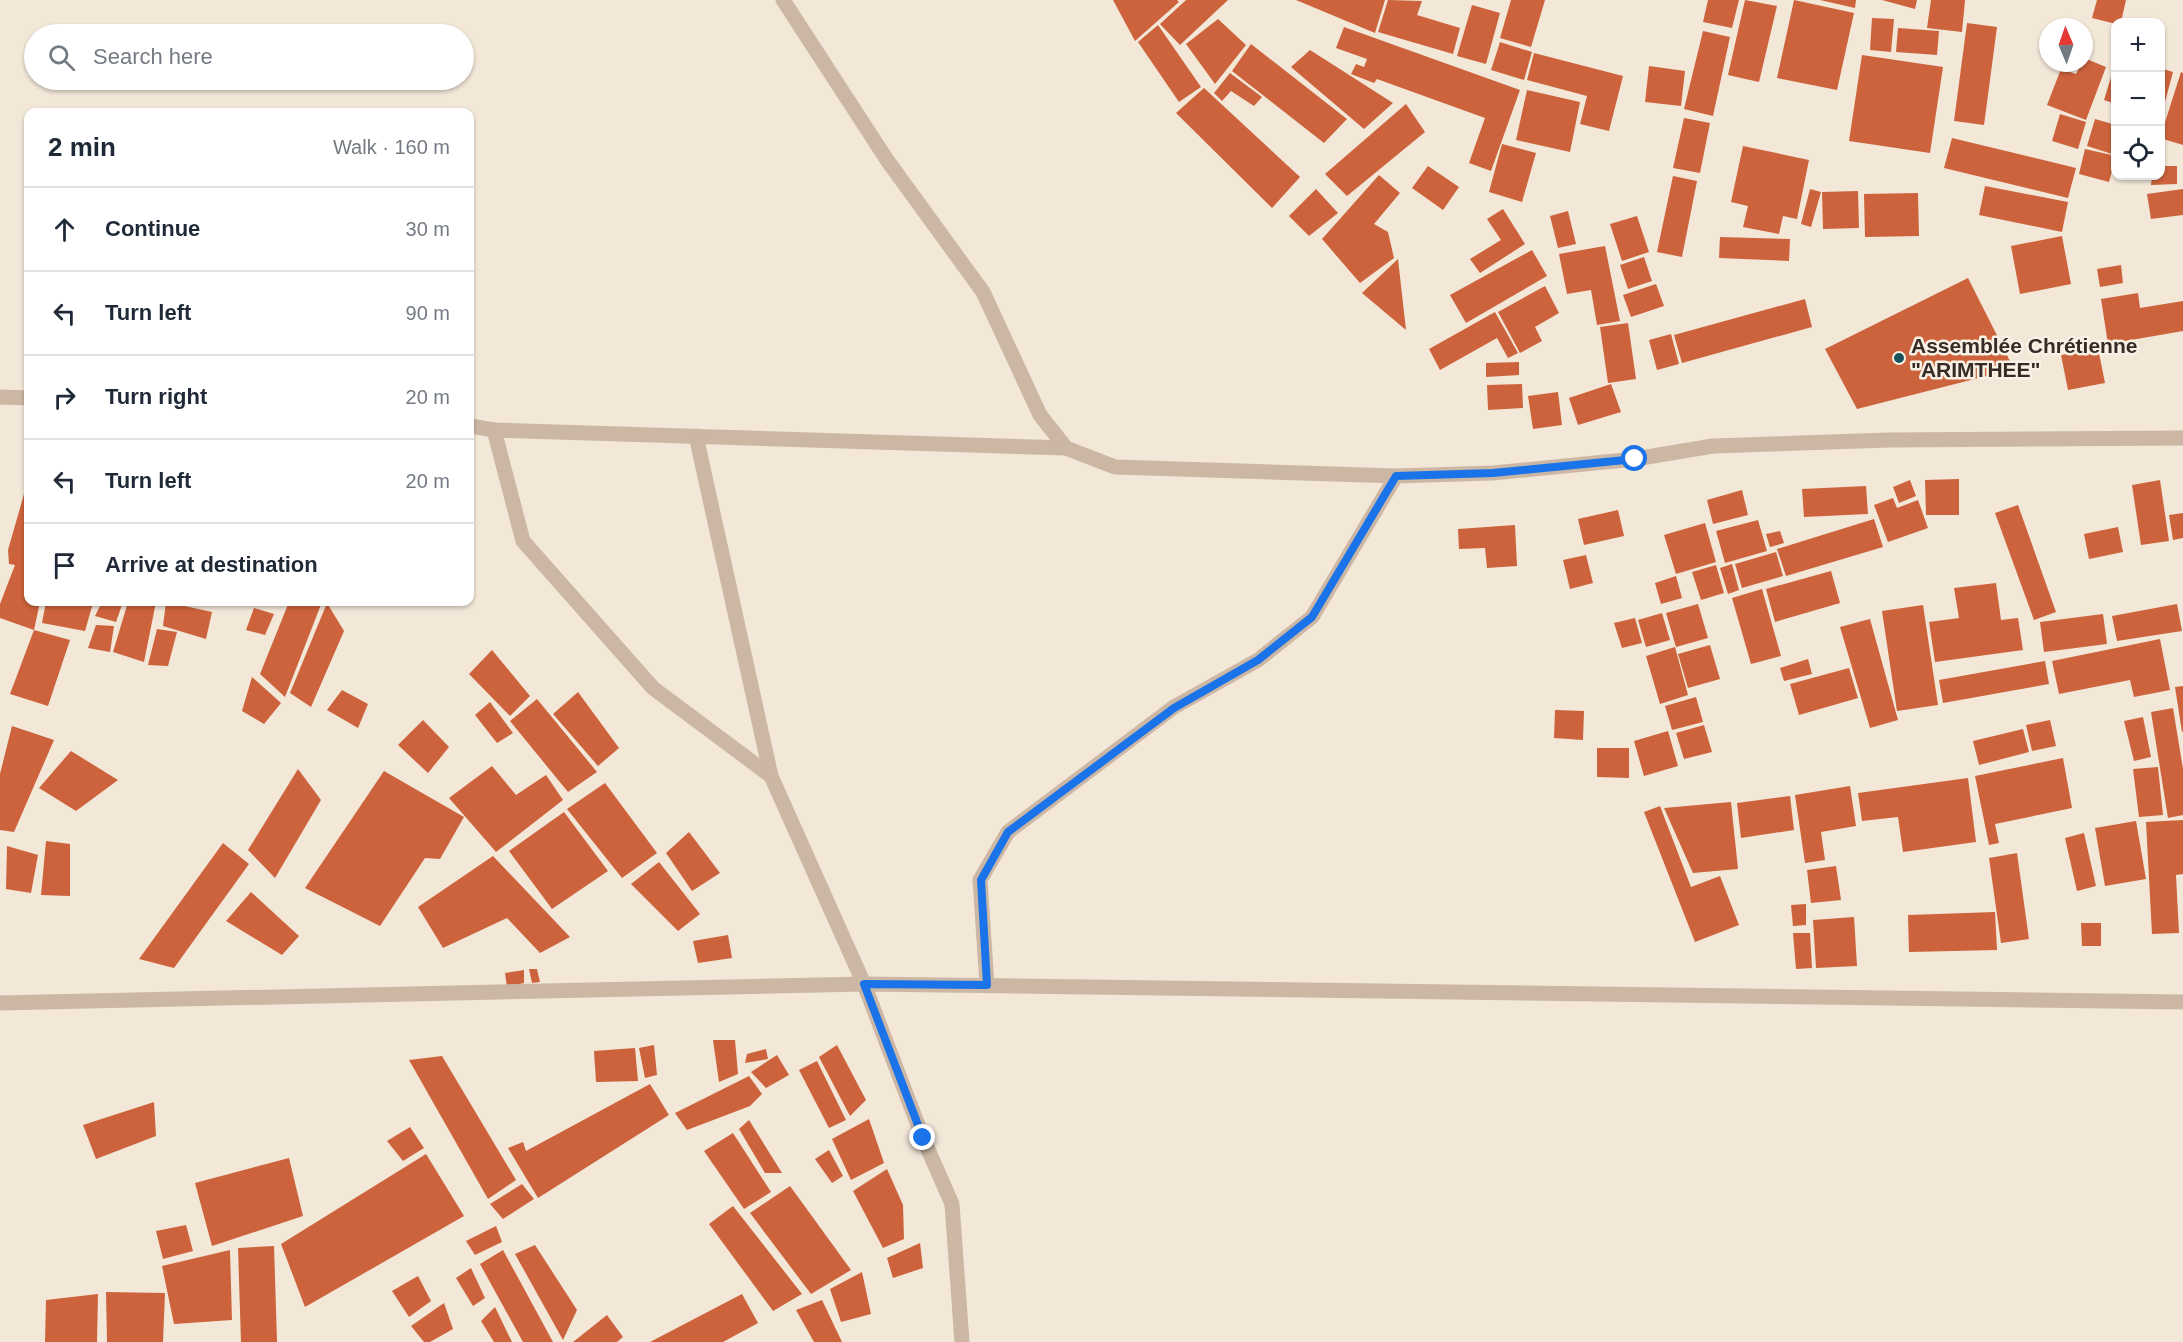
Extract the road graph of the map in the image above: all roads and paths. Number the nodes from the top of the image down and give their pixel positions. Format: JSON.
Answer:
{"nodes":[{"id":1,"x":783,"y":0,"type":"edge"},
{"id":2,"x":0,"y":398,"type":"edge"},
{"id":3,"x":24,"y":398,"type":"edge"},
{"id":4,"x":474,"y":427,"type":"edge"},
{"id":5,"x":494,"y":430,"type":"junction"},
{"id":6,"x":696,"y":436,"type":"junction"},
{"id":7,"x":2183,"y":438,"type":"edge"},
{"id":8,"x":1066,"y":448,"type":"junction"},
{"id":9,"x":1396,"y":476,"type":"junction"},
{"id":10,"x":771,"y":776,"type":"junction"},
{"id":11,"x":864,"y":984,"type":"junction"},
{"id":12,"x":987,"y":985,"type":"junction"},
{"id":13,"x":2183,"y":1002,"type":"edge"},
{"id":14,"x":0,"y":1003,"type":"edge"},
{"id":15,"x":962,"y":1342,"type":"edge"}],
"edges":[{"from":1,"to":8,"type":"street"},
{"from":2,"to":3,"type":"street"},
{"from":4,"to":5,"type":"street"},
{"from":5,"to":6,"type":"street"},
{"from":5,"to":10,"type":"street"},
{"from":6,"to":8,"type":"street"},
{"from":6,"to":10,"type":"street"},
{"from":7,"to":9,"type":"street"},
{"from":8,"to":9,"type":"street"},
{"from":9,"to":12,"type":"street"},
{"from":10,"to":11,"type":"street"},
{"from":11,"to":12,"type":"street"},
{"from":11,"to":14,"type":"street"},
{"from":11,"to":15,"type":"street"},
{"from":12,"to":13,"type":"street"}]}
